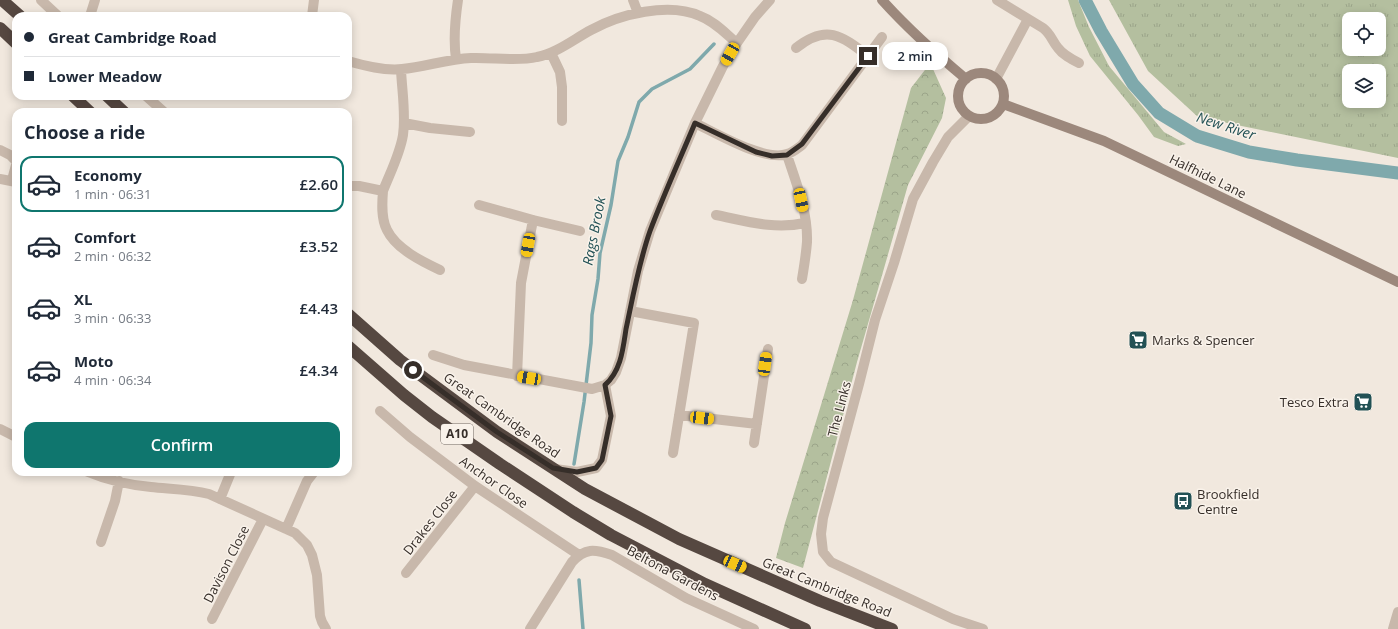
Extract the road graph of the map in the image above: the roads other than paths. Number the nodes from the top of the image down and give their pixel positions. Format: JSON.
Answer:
{"nodes":[{"id":1,"x":2,"y":0,"type":"edge"},
{"id":2,"x":41,"y":0,"type":"edge"},
{"id":3,"x":95,"y":0,"type":"edge"},
{"id":4,"x":314,"y":0,"type":"edge"},
{"id":5,"x":458,"y":0,"type":"edge"},
{"id":6,"x":634,"y":0,"type":"edge"},
{"id":7,"x":770,"y":0,"type":"edge"},
{"id":8,"x":882,"y":0,"type":"edge"},
{"id":9,"x":997,"y":0,"type":"edge"},
{"id":10,"x":16,"y":12,"type":"edge"},
{"id":11,"x":54,"y":12,"type":"edge"},
{"id":12,"x":91,"y":12,"type":"edge"},
{"id":13,"x":312,"y":12,"type":"edge"},
{"id":14,"x":638,"y":13,"type":"junction"},
{"id":15,"x":1028,"y":19,"type":"junction"},
{"id":16,"x":0,"y":28,"type":"edge"},
{"id":17,"x":882,"y":37,"type":"dead end"},
{"id":18,"x":12,"y":39,"type":"edge"},
{"id":19,"x":736,"y":43,"type":"junction"},
{"id":20,"x":796,"y":48,"type":"dead end"},
{"id":21,"x":551,"y":53,"type":"junction"},
{"id":22,"x":868,"y":56,"type":"junction"},
{"id":23,"x":456,"y":59,"type":"junction"},
{"id":24,"x":352,"y":62,"type":"edge"},
{"id":25,"x":1079,"y":63,"type":"dead end"},
{"id":26,"x":401,"y":70,"type":"junction"},
{"id":27,"x":966,"y":79,"type":"junction"},
{"id":28,"x":996,"y":79,"type":"junction"},
{"id":29,"x":77,"y":100,"type":"edge"},
{"id":30,"x":111,"y":100,"type":"edge"},
{"id":31,"x":150,"y":100,"type":"edge"},
{"id":32,"x":1003,"y":104,"type":"junction"},
{"id":33,"x":86,"y":108,"type":"edge"},
{"id":34,"x":120,"y":108,"type":"edge"},
{"id":35,"x":160,"y":108,"type":"edge"},
{"id":36,"x":969,"y":116,"type":"junction"},
{"id":37,"x":562,"y":121,"type":"dead end"},
{"id":38,"x":404,"y":123,"type":"junction"},
{"id":39,"x":695,"y":123,"type":"junction"},
{"id":40,"x":470,"y":132,"type":"dead end"},
{"id":41,"x":0,"y":150,"type":"edge"},
{"id":42,"x":787,"y":155,"type":"junction"},
{"id":43,"x":12,"y":157,"type":"edge"},
{"id":44,"x":0,"y":179,"type":"edge"},
{"id":45,"x":12,"y":181,"type":"edge"},
{"id":46,"x":352,"y":186,"type":"edge"},
{"id":47,"x":383,"y":191,"type":"junction"},
{"id":48,"x":479,"y":205,"type":"dead end"},
{"id":49,"x":716,"y":215,"type":"dead end"},
{"id":50,"x":533,"y":220,"type":"junction"},
{"id":51,"x":805,"y":222,"type":"junction"},
{"id":52,"x":580,"y":231,"type":"dead end"},
{"id":53,"x":440,"y":270,"type":"dead end"},
{"id":54,"x":802,"y":279,"type":"dead end"},
{"id":55,"x":1398,"y":282,"type":"edge"},
{"id":56,"x":630,"y":311,"type":"junction"},
{"id":57,"x":352,"y":318,"type":"edge"},
{"id":58,"x":768,"y":348,"type":"dead end"},
{"id":59,"x":352,"y":350,"type":"edge"},
{"id":60,"x":433,"y":355,"type":"dead end"},
{"id":61,"x":517,"y":376,"type":"junction"},
{"id":62,"x":605,"y":385,"type":"junction"},
{"id":63,"x":380,"y":411,"type":"dead end"},
{"id":64,"x":679,"y":415,"type":"junction"},
{"id":65,"x":757,"y":424,"type":"junction"},
{"id":66,"x":0,"y":429,"type":"edge"},
{"id":67,"x":12,"y":435,"type":"edge"},
{"id":68,"x":754,"y":443,"type":"dead end"},
{"id":69,"x":673,"y":453,"type":"dead end"},
{"id":70,"x":553,"y":468,"type":"junction"},
{"id":71,"x":102,"y":476,"type":"edge"},
{"id":72,"x":229,"y":476,"type":"edge"},
{"id":73,"x":311,"y":476,"type":"edge"},
{"id":74,"x":119,"y":481,"type":"junction"},
{"id":75,"x":475,"y":486,"type":"junction"},
{"id":76,"x":220,"y":499,"type":"junction"},
{"id":77,"x":263,"y":520,"type":"junction"},
{"id":78,"x":286,"y":529,"type":"junction"},
{"id":79,"x":101,"y":542,"type":"dead end"},
{"id":80,"x":579,"y":555,"type":"junction"},
{"id":81,"x":406,"y":573,"type":"dead end"},
{"id":82,"x":1398,"y":612,"type":"edge"},
{"id":83,"x":212,"y":620,"type":"dead end"},
{"id":84,"x":326,"y":629,"type":"edge"},
{"id":85,"x":530,"y":629,"type":"edge"},
{"id":86,"x":754,"y":629,"type":"edge"},
{"id":87,"x":805,"y":629,"type":"edge"},
{"id":88,"x":892,"y":629,"type":"edge"},
{"id":89,"x":983,"y":629,"type":"edge"},
{"id":90,"x":1393,"y":629,"type":"edge"}],
"edges":[{"from":1,"to":10,"type":"highway"},
{"from":2,"to":11,"type":"street"},
{"from":3,"to":12,"type":"street"},
{"from":4,"to":13,"type":"street"},
{"from":5,"to":23,"type":"street"},
{"from":6,"to":14,"type":"street"},
{"from":7,"to":19,"type":"street"},
{"from":8,"to":27,"type":"main road"},
{"from":9,"to":15,"type":"street"},
{"from":14,"to":19,"type":"street"},
{"from":14,"to":21,"type":"street"},
{"from":15,"to":25,"type":"street"},
{"from":15,"to":28,"type":"street"},
{"from":16,"to":18,"type":"highway"},
{"from":17,"to":22,"type":"street"},
{"from":19,"to":39,"type":"street"},
{"from":20,"to":22,"type":"street"},
{"from":21,"to":23,"type":"street"},
{"from":21,"to":37,"type":"street"},
{"from":22,"to":42,"type":"street"},
{"from":23,"to":26,"type":"street"},
{"from":24,"to":26,"type":"street"},
{"from":26,"to":38,"type":"street"},
{"from":27,"to":28,"type":"main road"},
{"from":27,"to":36,"type":"main road"},
{"from":28,"to":32,"type":"main road"},
{"from":29,"to":33,"type":"highway"},
{"from":30,"to":34,"type":"highway"},
{"from":31,"to":35,"type":"street"},
{"from":32,"to":36,"type":"main road"},
{"from":32,"to":55,"type":"main road","name":"Halfhide Lane"},
{"from":36,"to":89,"type":"street","name":"The Links"},
{"from":38,"to":40,"type":"street"},
{"from":38,"to":47,"type":"street"},
{"from":39,"to":42,"type":"street"},
{"from":39,"to":56,"type":"street"},
{"from":41,"to":43,"type":"street"},
{"from":42,"to":51,"type":"street"},
{"from":44,"to":45,"type":"street"},
{"from":46,"to":47,"type":"street"},
{"from":47,"to":53,"type":"street"},
{"from":48,"to":50,"type":"street"},
{"from":49,"to":51,"type":"street"},
{"from":50,"to":52,"type":"street"},
{"from":50,"to":61,"type":"street"},
{"from":51,"to":54,"type":"street"},
{"from":56,"to":62,"type":"street"},
{"from":56,"to":64,"type":"street"},
{"from":57,"to":70,"type":"highway","name":"Great Cambridge Road","number":"A10"},
{"from":58,"to":65,"type":"street"},
{"from":59,"to":87,"type":"highway","number":"A10"},
{"from":60,"to":61,"type":"street"},
{"from":61,"to":62,"type":"street"},
{"from":62,"to":70,"type":"street"},
{"from":63,"to":75,"type":"street","name":"Anchor Close"},
{"from":64,"to":65,"type":"street"},
{"from":64,"to":69,"type":"street"},
{"from":65,"to":68,"type":"street"},
{"from":66,"to":67,"type":"street"},
{"from":70,"to":88,"type":"highway","name":"Great Cambridge Road","number":"A10"},
{"from":71,"to":74,"type":"street"},
{"from":72,"to":76,"type":"street"},
{"from":73,"to":78,"type":"street"},
{"from":74,"to":76,"type":"street"},
{"from":74,"to":79,"type":"street"},
{"from":75,"to":80,"type":"street","name":"Anchor Close"},
{"from":75,"to":81,"type":"street","name":"Drakes Close"},
{"from":76,"to":77,"type":"street"},
{"from":77,"to":78,"type":"street"},
{"from":77,"to":83,"type":"street","name":"Davison Close"},
{"from":78,"to":84,"type":"street"},
{"from":80,"to":85,"type":"street"},
{"from":80,"to":86,"type":"street","name":"Beltona Gardens"},
{"from":82,"to":90,"type":"street"}]}
